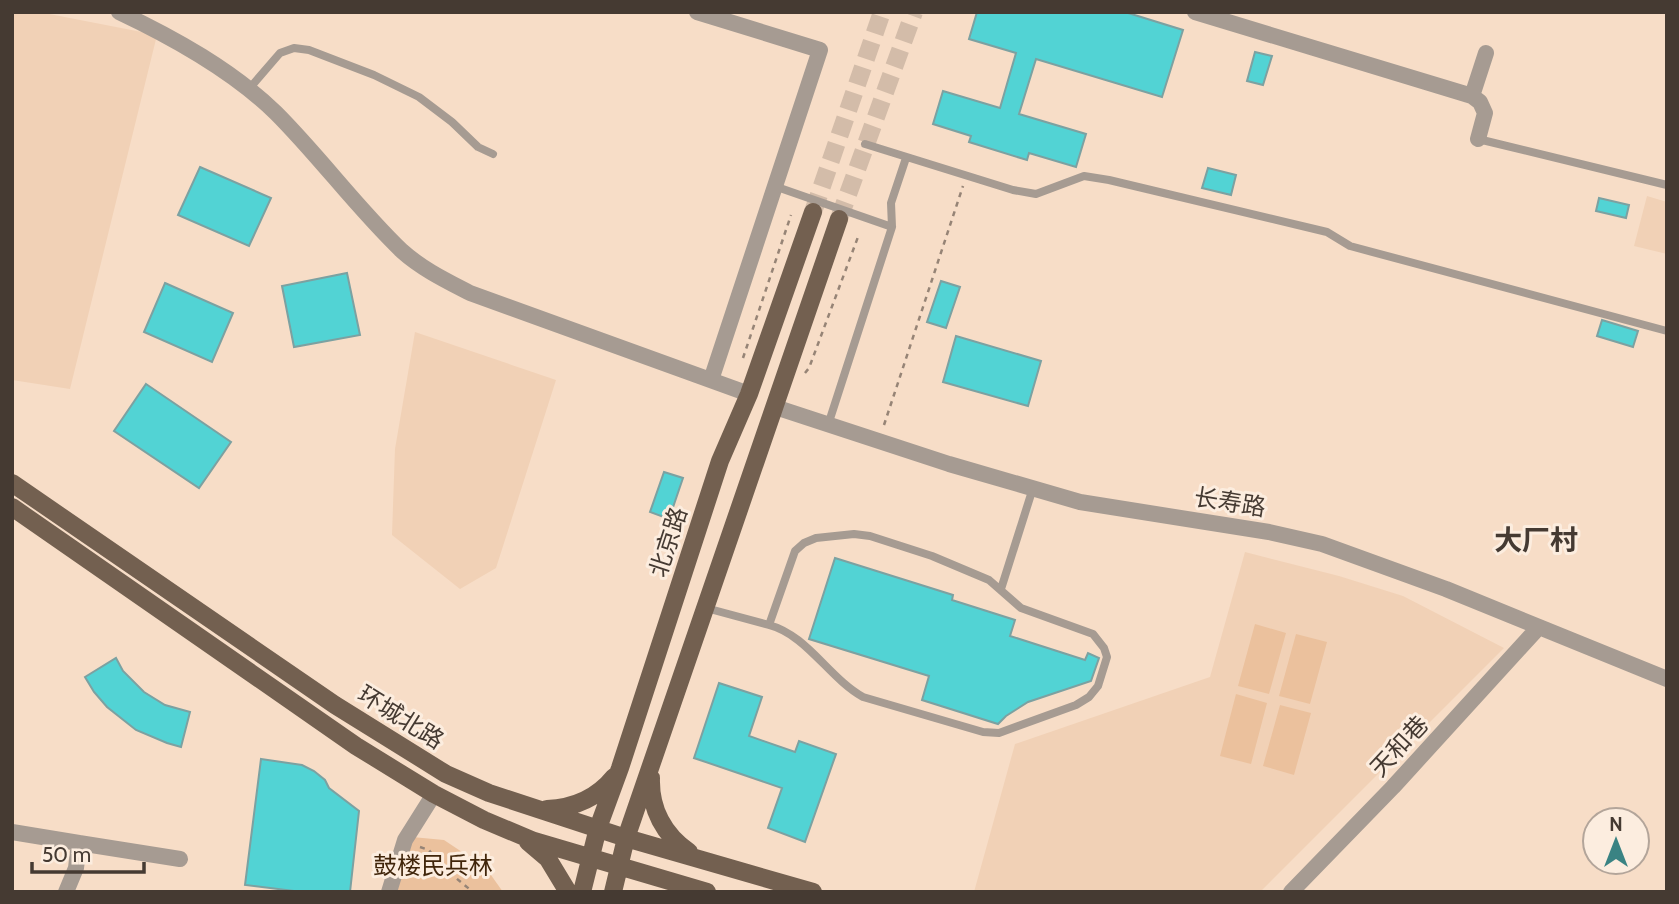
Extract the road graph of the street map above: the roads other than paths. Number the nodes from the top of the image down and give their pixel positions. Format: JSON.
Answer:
{"nodes":[{"id":1,"x":119,"y":12,"type":"edge"},
{"id":2,"x":697,"y":12,"type":"edge"},
{"id":3,"x":1195,"y":12,"type":"edge"},
{"id":4,"x":1486,"y":53,"type":"dead end"},
{"id":5,"x":249,"y":89,"type":"junction"},
{"id":6,"x":1472,"y":96,"type":"junction"},
{"id":7,"x":1478,"y":139,"type":"joint"},
{"id":8,"x":865,"y":144,"type":"dead end"},
{"id":9,"x":493,"y":155,"type":"dead end"},
{"id":10,"x":906,"y":158,"type":"junction"},
{"id":11,"x":1667,"y":185,"type":"edge"},
{"id":12,"x":777,"y":187,"type":"junction"},
{"id":13,"x":813,"y":212,"type":"tunnel mouth"},
{"id":14,"x":839,"y":219,"type":"tunnel mouth"},
{"id":15,"x":892,"y":227,"type":"junction"},
{"id":16,"x":1667,"y":331,"type":"edge"},
{"id":17,"x":711,"y":380,"type":"junction"},
{"id":18,"x":749,"y":394,"type":"junction"},
{"id":19,"x":775,"y":407,"type":"junction"},
{"id":20,"x":828,"y":425,"type":"junction"},
{"id":21,"x":12,"y":483,"type":"edge"},
{"id":22,"x":1033,"y":488,"type":"junction"},
{"id":23,"x":12,"y":507,"type":"edge"},
{"id":24,"x":1001,"y":589,"type":"junction"},
{"id":25,"x":706,"y":608,"type":"junction"},
{"id":26,"x":769,"y":625,"type":"junction"},
{"id":27,"x":1538,"y":628,"type":"junction"},
{"id":28,"x":1667,"y":679,"type":"edge"},
{"id":29,"x":620,"y":768,"type":"junction"},
{"id":30,"x":651,"y":768,"type":"junction"},
{"id":31,"x":434,"y":794,"type":"junction"},
{"id":32,"x":535,"y":808,"type":"junction"},
{"id":33,"x":598,"y":828,"type":"junction"},
{"id":34,"x":507,"y":829,"type":"junction"},
{"id":35,"x":12,"y":832,"type":"edge"},
{"id":36,"x":626,"y":838,"type":"junction"},
{"id":37,"x":79,"y":843,"type":"junction"},
{"id":38,"x":589,"y":857,"type":"junction"},
{"id":39,"x":180,"y":859,"type":"dead end"},
{"id":40,"x":702,"y":859,"type":"junction"},
{"id":41,"x":617,"y":864,"type":"junction"},
{"id":42,"x":705,"y":891,"type":"edge"},
{"id":43,"x":66,"y":892,"type":"edge"},
{"id":44,"x":389,"y":892,"type":"edge"},
{"id":45,"x":568,"y":892,"type":"edge"},
{"id":46,"x":582,"y":892,"type":"edge"},
{"id":47,"x":613,"y":892,"type":"edge"},
{"id":48,"x":665,"y":892,"type":"edge"},
{"id":49,"x":813,"y":892,"type":"edge"},
{"id":50,"x":1291,"y":892,"type":"edge"}],
"edges":[{"from":1,"to":5,"type":"street"},
{"from":2,"to":12,"type":"street"},
{"from":3,"to":6,"type":"street"},
{"from":4,"to":6,"type":"street"},
{"from":5,"to":9,"type":"lane"},
{"from":5,"to":17,"type":"street"},
{"from":6,"to":7,"type":"street"},
{"from":7,"to":11,"type":"lane"},
{"from":8,"to":10,"type":"lane"},
{"from":10,"to":15,"type":"lane"},
{"from":10,"to":16,"type":"lane"},
{"from":12,"to":15,"type":"lane"},
{"from":12,"to":17,"type":"street"},
{"from":13,"to":18,"type":"main road","name":"北京路"},
{"from":14,"to":19,"type":"main road"},
{"from":15,"to":20,"type":"lane"},
{"from":17,"to":18,"type":"street"},
{"from":18,"to":29,"type":"main road","name":"北京路"},
{"from":19,"to":20,"type":"street","name":"长寿路"},
{"from":19,"to":25,"type":"main road"},
{"from":20,"to":22,"type":"street","name":"长寿路"},
{"from":21,"to":32,"type":"main road","name":"环城北路"},
{"from":22,"to":24,"type":"lane"},
{"from":22,"to":27,"type":"street","name":"长寿路"},
{"from":23,"to":31,"type":"main road","name":"环城北路"},
{"from":24,"to":26,"type":"lane"},
{"from":24,"to":26,"type":"lane"},
{"from":25,"to":26,"type":"lane"},
{"from":25,"to":30,"type":"main road"},
{"from":27,"to":28,"type":"street","name":"长寿路"},
{"from":27,"to":50,"type":"street","name":"天和巷"},
{"from":29,"to":32,"type":"main road"},
{"from":29,"to":33,"type":"main road","name":"北京路"},
{"from":30,"to":36,"type":"main road"},
{"from":30,"to":40,"type":"main road"},
{"from":31,"to":34,"type":"main road","name":"环城北路"},
{"from":31,"to":44,"type":"street"},
{"from":32,"to":33,"type":"main road","name":"环城北路"},
{"from":33,"to":36,"type":"main road","name":"环城北路"},
{"from":33,"to":38,"type":"main road","name":"北京路"},
{"from":34,"to":38,"type":"main road","name":"环城北路"},
{"from":34,"to":45,"type":"main road"},
{"from":35,"to":37,"type":"street"},
{"from":36,"to":40,"type":"main road","name":"环城北路"},
{"from":36,"to":41,"type":"main road"},
{"from":37,"to":39,"type":"street"},
{"from":37,"to":43,"type":"street"},
{"from":38,"to":41,"type":"main road","name":"环城北路"},
{"from":38,"to":46,"type":"main road","name":"北京路"},
{"from":40,"to":49,"type":"main road","name":"环城北路"},
{"from":41,"to":42,"type":"main road","name":"环城北路"},
{"from":41,"to":47,"type":"main road"},
{"from":42,"to":48,"type":"main road"}]}
